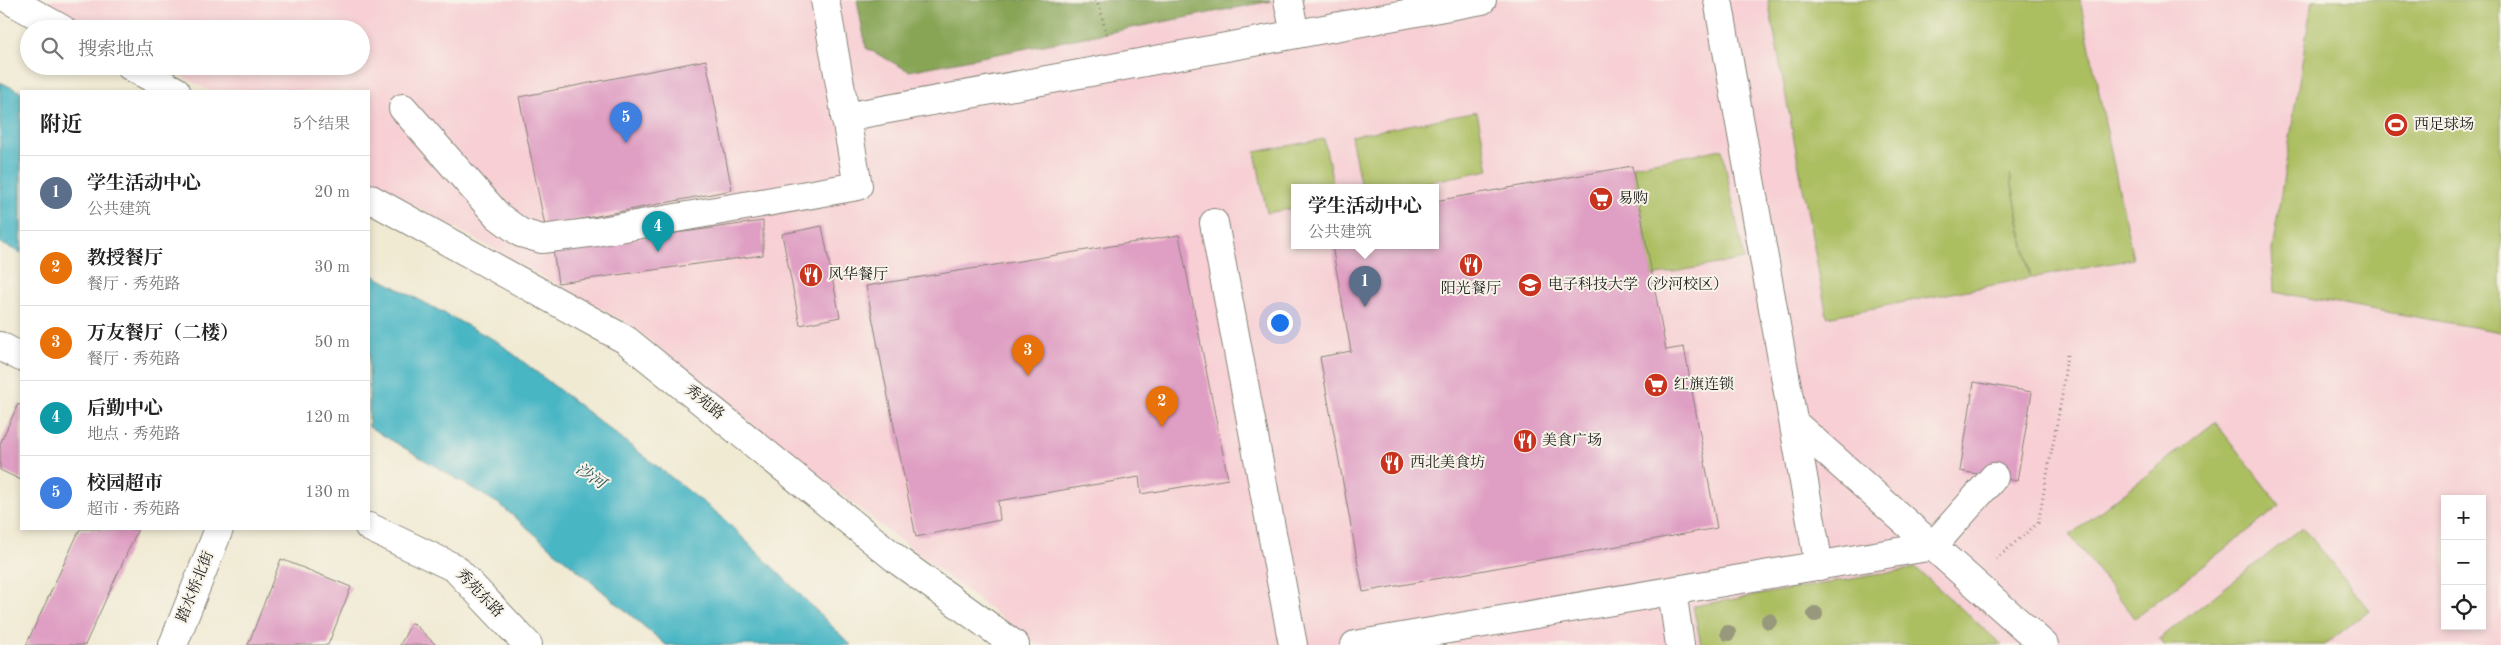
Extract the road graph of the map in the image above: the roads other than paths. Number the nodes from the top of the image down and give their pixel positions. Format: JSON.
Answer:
{"nodes":[{"id":1,"x":10,"y":0,"type":"edge"},
{"id":2,"x":825,"y":0,"type":"edge"},
{"id":3,"x":1288,"y":0,"type":"edge"},
{"id":4,"x":1482,"y":0,"type":"edge"},
{"id":5,"x":1718,"y":0,"type":"edge"},
{"id":6,"x":46,"y":20,"type":"edge"},
{"id":7,"x":1295,"y":34,"type":"junction"},
{"id":8,"x":147,"y":75,"type":"edge"},
{"id":9,"x":174,"y":90,"type":"edge"},
{"id":10,"x":403,"y":108,"type":"dead end"},
{"id":11,"x":845,"y":117,"type":"junction"},
{"id":12,"x":370,"y":199,"type":"edge"},
{"id":13,"x":1214,"y":223,"type":"dead end"},
{"id":14,"x":0,"y":346,"type":"edge"},
{"id":15,"x":20,"y":356,"type":"edge"},
{"id":16,"x":1794,"y":424,"type":"junction"},
{"id":17,"x":1994,"y":477,"type":"dead end"},
{"id":18,"x":370,"y":527,"type":"edge"},
{"id":19,"x":219,"y":530,"type":"edge"},
{"id":20,"x":1933,"y":546,"type":"junction"},
{"id":21,"x":1819,"y":566,"type":"junction"},
{"id":22,"x":1672,"y":591,"type":"junction"},
{"id":23,"x":172,"y":645,"type":"edge"},
{"id":24,"x":528,"y":645,"type":"edge"},
{"id":25,"x":1015,"y":645,"type":"edge"},
{"id":26,"x":1293,"y":645,"type":"edge"},
{"id":27,"x":1355,"y":645,"type":"edge"},
{"id":28,"x":1680,"y":645,"type":"edge"},
{"id":29,"x":2044,"y":645,"type":"edge"}],
"edges":[{"from":1,"to":6,"type":"street"},
{"from":2,"to":11,"type":"street"},
{"from":3,"to":7,"type":"street"},
{"from":4,"to":7,"type":"street"},
{"from":5,"to":16,"type":"street"},
{"from":7,"to":11,"type":"street"},
{"from":8,"to":9,"type":"street"},
{"from":10,"to":11,"type":"street"},
{"from":12,"to":25,"type":"street","name":"秀苑路"},
{"from":13,"to":26,"type":"street"},
{"from":14,"to":15,"type":"street"},
{"from":16,"to":20,"type":"street"},
{"from":16,"to":21,"type":"street"},
{"from":17,"to":20,"type":"street"},
{"from":18,"to":24,"type":"street","name":"秀苑东路"},
{"from":19,"to":23,"type":"street","name":"踏水桥北街"},
{"from":20,"to":21,"type":"street"},
{"from":20,"to":29,"type":"street"},
{"from":21,"to":22,"type":"street"},
{"from":22,"to":27,"type":"street"},
{"from":22,"to":28,"type":"street"}]}
